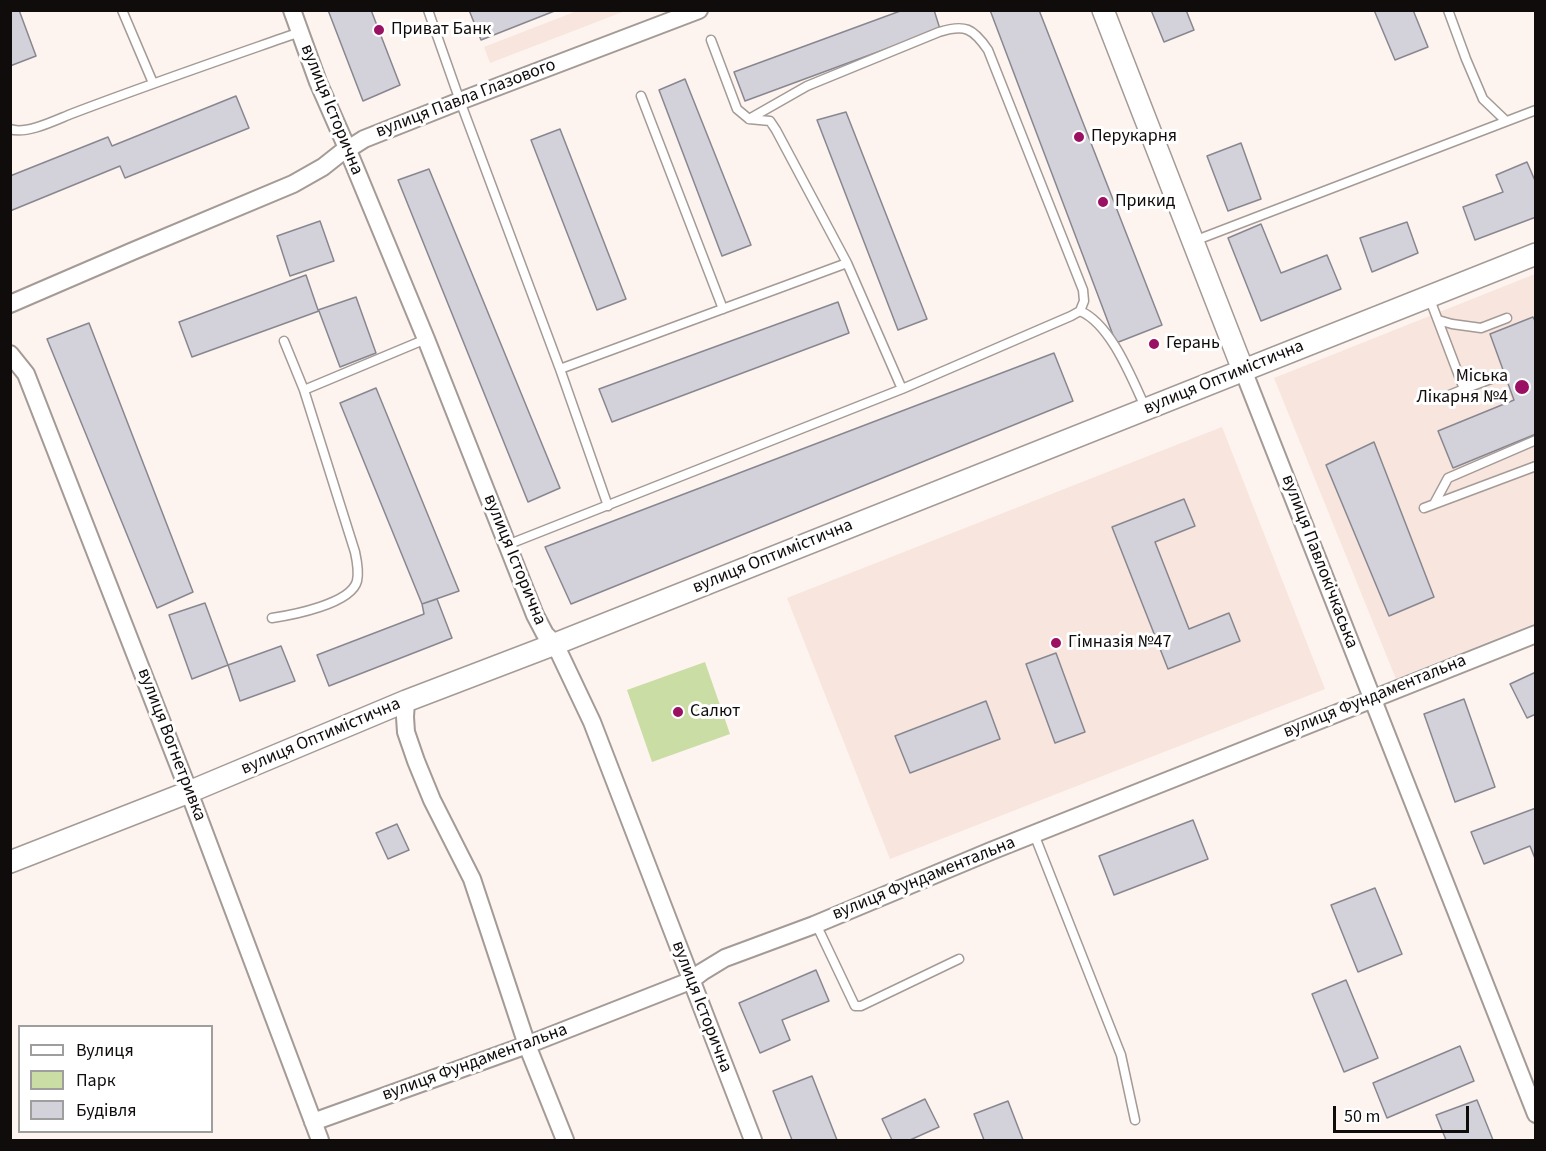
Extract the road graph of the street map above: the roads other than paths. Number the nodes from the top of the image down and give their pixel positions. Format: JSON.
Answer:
{"nodes":[{"id":1,"x":122,"y":10,"type":"edge"},
{"id":2,"x":292,"y":10,"type":"edge"},
{"id":3,"x":428,"y":10,"type":"edge"},
{"id":4,"x":699,"y":10,"type":"edge"},
{"id":5,"x":1103,"y":10,"type":"edge"},
{"id":6,"x":1448,"y":10,"type":"edge"},
{"id":7,"x":300,"y":32,"type":"junction"},
{"id":8,"x":711,"y":40,"type":"dead end"},
{"id":9,"x":153,"y":83,"type":"junction"},
{"id":10,"x":641,"y":96,"type":"dead end"},
{"id":11,"x":460,"y":101,"type":"junction"},
{"id":12,"x":1536,"y":110,"type":"edge"},
{"id":13,"x":749,"y":119,"type":"junction"},
{"id":14,"x":1506,"y":121,"type":"junction"},
{"id":15,"x":10,"y":129,"type":"edge"},
{"id":16,"x":346,"y":148,"type":"junction"},
{"id":17,"x":1193,"y":242,"type":"junction"},
{"id":18,"x":1536,"y":254,"type":"edge"},
{"id":19,"x":847,"y":263,"type":"junction"},
{"id":20,"x":1429,"y":296,"type":"junction"},
{"id":21,"x":10,"y":304,"type":"edge"},
{"id":22,"x":723,"y":309,"type":"junction"},
{"id":23,"x":1080,"y":311,"type":"junction"},
{"id":24,"x":1508,"y":318,"type":"dead end"},
{"id":25,"x":1438,"y":320,"type":"junction"},
{"id":26,"x":426,"y":339,"type":"junction"},
{"id":27,"x":284,"y":341,"type":"dead end"},
{"id":28,"x":10,"y":354,"type":"edge"},
{"id":29,"x":560,"y":369,"type":"junction"},
{"id":30,"x":1243,"y":370,"type":"junction"},
{"id":31,"x":1499,"y":376,"type":"dead end"},
{"id":32,"x":902,"y":389,"type":"junction"},
{"id":33,"x":1464,"y":389,"type":"junction"},
{"id":34,"x":304,"y":390,"type":"junction"},
{"id":35,"x":1447,"y":396,"type":"dead end"},
{"id":36,"x":1146,"y":409,"type":"junction"},
{"id":37,"x":1536,"y":440,"type":"edge"},
{"id":38,"x":1536,"y":466,"type":"edge"},
{"id":39,"x":1434,"y":504,"type":"junction"},
{"id":40,"x":608,"y":506,"type":"junction"},
{"id":41,"x":1424,"y":508,"type":"dead end"},
{"id":42,"x":507,"y":545,"type":"junction"},
{"id":43,"x":272,"y":618,"type":"dead end"},
{"id":44,"x":1536,"y":634,"type":"edge"},
{"id":45,"x":555,"y":645,"type":"junction"},
{"id":46,"x":1372,"y":698,"type":"junction"},
{"id":47,"x":406,"y":701,"type":"junction"},
{"id":48,"x":189,"y":792,"type":"junction"},
{"id":49,"x":1034,"y":834,"type":"junction"},
{"id":50,"x":10,"y":862,"type":"edge"},
{"id":51,"x":816,"y":924,"type":"junction"},
{"id":52,"x":959,"y":959,"type":"dead end"},
{"id":53,"x":690,"y":981,"type":"junction"},
{"id":54,"x":527,"y":1045,"type":"junction"},
{"id":55,"x":1536,"y":1113,"type":"edge"},
{"id":56,"x":1135,"y":1120,"type":"dead end"},
{"id":57,"x":313,"y":1122,"type":"junction"},
{"id":58,"x":320,"y":1140,"type":"edge"},
{"id":59,"x":565,"y":1140,"type":"edge"},
{"id":60,"x":753,"y":1140,"type":"edge"}],
"edges":[{"from":1,"to":9,"type":"lane"},
{"from":2,"to":7,"type":"street","name":"вулиця Історична"},
{"from":3,"to":11,"type":"lane"},
{"from":4,"to":11,"type":"street","name":"вулиця Павла Глазового"},
{"from":5,"to":17,"type":"street","name":"вулиця Павлокічкаська"},
{"from":6,"to":14,"type":"lane"},
{"from":7,"to":9,"type":"lane"},
{"from":7,"to":16,"type":"street","name":"вулиця Історична"},
{"from":8,"to":13,"type":"lane"},
{"from":9,"to":15,"type":"lane"},
{"from":10,"to":22,"type":"lane"},
{"from":11,"to":16,"type":"street","name":"вулиця Павла Глазового"},
{"from":11,"to":29,"type":"lane"},
{"from":12,"to":14,"type":"lane"},
{"from":13,"to":19,"type":"lane"},
{"from":13,"to":23,"type":"lane"},
{"from":14,"to":17,"type":"lane"},
{"from":16,"to":21,"type":"street","name":"вулиця Павла Глазового"},
{"from":16,"to":26,"type":"street","name":"вулиця Історична"},
{"from":17,"to":30,"type":"street","name":"вулиця Павлокічкаська"},
{"from":18,"to":20,"type":"street","name":"вулиця Оптимістична"},
{"from":19,"to":22,"type":"lane"},
{"from":19,"to":32,"type":"lane"},
{"from":20,"to":25,"type":"lane"},
{"from":20,"to":30,"type":"street","name":"вулиця Оптимістична"},
{"from":22,"to":29,"type":"lane"},
{"from":23,"to":32,"type":"lane"},
{"from":23,"to":36,"type":"lane"},
{"from":24,"to":25,"type":"lane"},
{"from":25,"to":33,"type":"lane"},
{"from":26,"to":34,"type":"lane"},
{"from":26,"to":42,"type":"street","name":"вулиця Історична"},
{"from":27,"to":34,"type":"lane"},
{"from":28,"to":48,"type":"street","name":"вулиця Вогнетривка"},
{"from":29,"to":40,"type":"lane"},
{"from":30,"to":36,"type":"street","name":"вулиця Оптимістична"},
{"from":30,"to":46,"type":"street","name":"вулиця Павлокічкаська"},
{"from":31,"to":33,"type":"lane"},
{"from":32,"to":40,"type":"lane"},
{"from":33,"to":35,"type":"lane"},
{"from":34,"to":43,"type":"lane"},
{"from":36,"to":45,"type":"street","name":"вулиця Оптимістична"},
{"from":37,"to":39,"type":"lane"},
{"from":38,"to":39,"type":"lane"},
{"from":39,"to":41,"type":"lane"},
{"from":40,"to":42,"type":"lane"},
{"from":42,"to":45,"type":"street","name":"вулиця Історична"},
{"from":44,"to":46,"type":"street","name":"вулиця Фундаментальна"},
{"from":45,"to":47,"type":"street","name":"вулиця Оптимістична"},
{"from":45,"to":53,"type":"street","name":"вулиця Історична"},
{"from":46,"to":49,"type":"street","name":"вулиця Фундаментальна"},
{"from":46,"to":55,"type":"street","name":"вулиця Павлокічкаська"},
{"from":47,"to":48,"type":"street","name":"вулиця Оптимістична"},
{"from":47,"to":54,"type":"street"},
{"from":48,"to":50,"type":"street","name":"вулиця Оптимістична"},
{"from":48,"to":57,"type":"street","name":"вулиця Вогнетривка"},
{"from":49,"to":51,"type":"street","name":"вулиця Фундаментальна"},
{"from":49,"to":56,"type":"lane"},
{"from":51,"to":52,"type":"lane"},
{"from":51,"to":53,"type":"street","name":"вулиця Фундаментальна"},
{"from":53,"to":54,"type":"street","name":"вулиця Фундаментальна"},
{"from":53,"to":60,"type":"street","name":"вулиця Історична"},
{"from":54,"to":57,"type":"street","name":"вулиця Фундаментальна"},
{"from":54,"to":59,"type":"street"},
{"from":57,"to":58,"type":"street","name":"вулиця Вогнетривка"}]}
